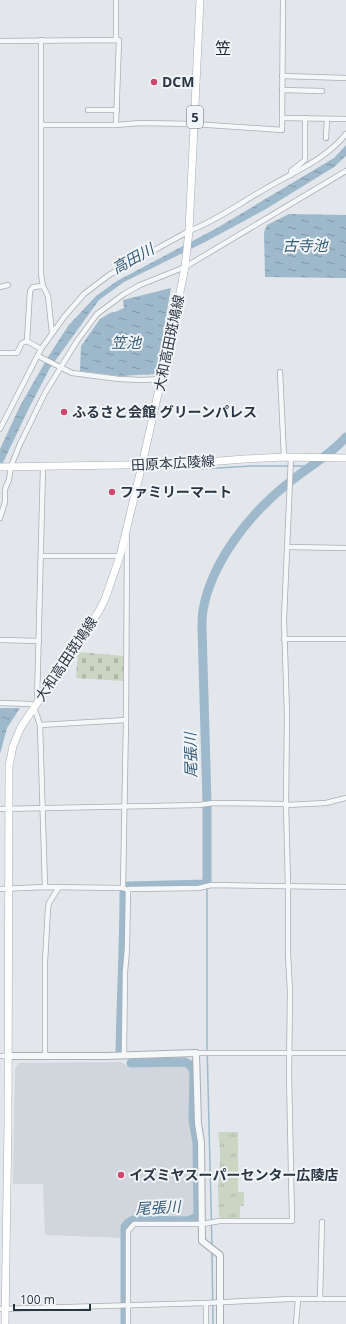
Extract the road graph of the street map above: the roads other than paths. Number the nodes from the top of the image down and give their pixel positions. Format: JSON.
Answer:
{"nodes":[{"id":1,"x":116,"y":0,"type":"edge"},
{"id":2,"x":200,"y":0,"type":"edge"},
{"id":3,"x":283,"y":0,"type":"edge"},
{"id":4,"x":41,"y":40,"type":"junction"},
{"id":5,"x":116,"y":40,"type":"junction"},
{"id":6,"x":0,"y":41,"type":"edge"},
{"id":7,"x":282,"y":76,"type":"junction"},
{"id":8,"x":346,"y":78,"type":"edge"},
{"id":9,"x":282,"y":90,"type":"junction"},
{"id":10,"x":322,"y":91,"type":"dead end"},
{"id":11,"x":88,"y":110,"type":"dead end"},
{"id":12,"x":117,"y":110,"type":"junction"},
{"id":13,"x":283,"y":118,"type":"junction"},
{"id":14,"x":305,"y":118,"type":"junction"},
{"id":15,"x":327,"y":119,"type":"junction"},
{"id":16,"x":346,"y":119,"type":"edge"},
{"id":17,"x":194,"y":124,"type":"junction"},
{"id":18,"x":41,"y":125,"type":"junction"},
{"id":19,"x":116,"y":125,"type":"junction"},
{"id":20,"x":346,"y":134,"type":"edge"},
{"id":21,"x":326,"y":138,"type":"dead end"},
{"id":22,"x":346,"y":171,"type":"edge"},
{"id":23,"x":291,"y":175,"type":"junction"},
{"id":24,"x":189,"y":233,"type":"junction"},
{"id":25,"x":185,"y":265,"type":"junction"},
{"id":26,"x":8,"y":285,"type":"dead end"},
{"id":27,"x":0,"y":286,"type":"edge"},
{"id":28,"x":44,"y":286,"type":"junction"},
{"id":29,"x":52,"y":333,"type":"junction"},
{"id":30,"x":27,"y":341,"type":"junction"},
{"id":31,"x":41,"y":349,"type":"junction"},
{"id":32,"x":0,"y":353,"type":"edge"},
{"id":33,"x":38,"y":356,"type":"junction"},
{"id":34,"x":60,"y":367,"type":"junction"},
{"id":35,"x":280,"y":372,"type":"dead end"},
{"id":36,"x":161,"y":379,"type":"junction"},
{"id":37,"x":0,"y":429,"type":"edge"},
{"id":38,"x":346,"y":458,"type":"edge"},
{"id":39,"x":290,"y":463,"type":"junction"},
{"id":40,"x":142,"y":465,"type":"junction"},
{"id":41,"x":9,"y":466,"type":"junction"},
{"id":42,"x":43,"y":466,"type":"junction"},
{"id":43,"x":0,"y":467,"type":"edge"},
{"id":44,"x":0,"y":518,"type":"edge"},
{"id":45,"x":126,"y":529,"type":"junction"},
{"id":46,"x":288,"y":547,"type":"junction"},
{"id":47,"x":346,"y":548,"type":"edge"},
{"id":48,"x":40,"y":556,"type":"junction"},
{"id":49,"x":120,"y":556,"type":"junction"},
{"id":50,"x":346,"y":639,"type":"edge"},
{"id":51,"x":0,"y":640,"type":"edge"},
{"id":52,"x":284,"y":640,"type":"junction"},
{"id":53,"x":38,"y":641,"type":"junction"},
{"id":54,"x":0,"y":703,"type":"edge"},
{"id":55,"x":36,"y":704,"type":"junction"},
{"id":56,"x":126,"y":720,"type":"junction"},
{"id":57,"x":40,"y":725,"type":"junction"},
{"id":58,"x":346,"y":798,"type":"edge"},
{"id":59,"x":286,"y":805,"type":"junction"},
{"id":60,"x":125,"y":807,"type":"junction"},
{"id":61,"x":8,"y":809,"type":"junction"},
{"id":62,"x":42,"y":809,"type":"junction"},
{"id":63,"x":0,"y":810,"type":"edge"},
{"id":64,"x":45,"y":886,"type":"junction"},
{"id":65,"x":288,"y":886,"type":"junction"},
{"id":66,"x":59,"y":887,"type":"junction"},
{"id":67,"x":346,"y":887,"type":"edge"},
{"id":68,"x":8,"y":888,"type":"junction"},
{"id":69,"x":0,"y":889,"type":"edge"},
{"id":70,"x":126,"y":889,"type":"junction"},
{"id":71,"x":289,"y":1052,"type":"junction"},
{"id":72,"x":200,"y":1053,"type":"junction"},
{"id":73,"x":346,"y":1053,"type":"edge"},
{"id":74,"x":124,"y":1055,"type":"junction"},
{"id":75,"x":4,"y":1056,"type":"edge"},
{"id":76,"x":45,"y":1056,"type":"junction"},
{"id":77,"x":322,"y":1222,"type":"dead end"},
{"id":78,"x":204,"y":1224,"type":"junction"},
{"id":79,"x":298,"y":1299,"type":"junction"},
{"id":80,"x":320,"y":1299,"type":"junction"},
{"id":81,"x":346,"y":1299,"type":"edge"},
{"id":82,"x":208,"y":1303,"type":"junction"},
{"id":83,"x":219,"y":1303,"type":"junction"},
{"id":84,"x":128,"y":1306,"type":"junction"},
{"id":85,"x":3,"y":1309,"type":"edge"},
{"id":86,"x":5,"y":1324,"type":"edge"},
{"id":87,"x":128,"y":1324,"type":"edge"},
{"id":88,"x":206,"y":1324,"type":"edge"},
{"id":89,"x":220,"y":1324,"type":"edge"},
{"id":90,"x":296,"y":1324,"type":"edge"}],
"edges":[{"from":1,"to":5,"type":"street"},
{"from":2,"to":17,"type":"main road","name":"大和高田斑鳩線","number":"5"},
{"from":3,"to":7,"type":"street"},
{"from":4,"to":5,"type":"street"},
{"from":4,"to":6,"type":"street"},
{"from":4,"to":18,"type":"street"},
{"from":5,"to":12,"type":"street"},
{"from":7,"to":8,"type":"street"},
{"from":7,"to":9,"type":"street"},
{"from":9,"to":10,"type":"street"},
{"from":9,"to":13,"type":"street"},
{"from":11,"to":12,"type":"street"},
{"from":12,"to":19,"type":"street"},
{"from":13,"to":14,"type":"street"},
{"from":13,"to":17,"type":"street"},
{"from":14,"to":15,"type":"street"},
{"from":14,"to":23,"type":"street"},
{"from":15,"to":16,"type":"street"},
{"from":15,"to":21,"type":"street"},
{"from":17,"to":19,"type":"street"},
{"from":17,"to":24,"type":"main road","name":"大和高田斑鳩線","number":"5"},
{"from":18,"to":19,"type":"street"},
{"from":18,"to":28,"type":"street"},
{"from":20,"to":23,"type":"street"},
{"from":22,"to":25,"type":"street"},
{"from":23,"to":24,"type":"street"},
{"from":24,"to":25,"type":"main road","name":"大和高田斑鳩線","number":"5"},
{"from":24,"to":29,"type":"street"},
{"from":25,"to":34,"type":"street"},
{"from":25,"to":36,"type":"main road","name":"大和高田斑鳩線","number":"5"},
{"from":26,"to":27,"type":"street"},
{"from":28,"to":29,"type":"street"},
{"from":28,"to":30,"type":"street"},
{"from":29,"to":31,"type":"street"},
{"from":30,"to":31,"type":"street"},
{"from":30,"to":32,"type":"street"},
{"from":31,"to":33,"type":"street"},
{"from":33,"to":34,"type":"street"},
{"from":33,"to":37,"type":"street"},
{"from":34,"to":36,"type":"street"},
{"from":34,"to":41,"type":"street"},
{"from":35,"to":39,"type":"street"},
{"from":36,"to":40,"type":"main road","name":"大和高田斑鳩線","number":"5"},
{"from":38,"to":39,"type":"main road","name":"田原本広陵線"},
{"from":39,"to":40,"type":"main road","name":"田原本広陵線"},
{"from":39,"to":46,"type":"street"},
{"from":40,"to":42,"type":"main road","name":"田原本広陵線"},
{"from":40,"to":45,"type":"main road","name":"大和高田斑鳩線","number":"5"},
{"from":41,"to":42,"type":"main road","name":"田原本広陵線"},
{"from":41,"to":43,"type":"main road","name":"田原本広陵線"},
{"from":41,"to":44,"type":"street"},
{"from":42,"to":48,"type":"street"},
{"from":45,"to":49,"type":"main road","name":"大和高田斑鳩線","number":"5"},
{"from":45,"to":56,"type":"street"},
{"from":46,"to":47,"type":"street"},
{"from":46,"to":52,"type":"street"},
{"from":48,"to":49,"type":"street"},
{"from":48,"to":53,"type":"street"},
{"from":49,"to":55,"type":"main road","name":"大和高田斑鳩線","number":"5"},
{"from":50,"to":52,"type":"street"},
{"from":51,"to":53,"type":"street"},
{"from":52,"to":59,"type":"street"},
{"from":53,"to":55,"type":"street"},
{"from":54,"to":55,"type":"street"},
{"from":55,"to":57,"type":"street"},
{"from":55,"to":61,"type":"main road","name":"大和高田斑鳩線","number":"5"},
{"from":56,"to":57,"type":"street"},
{"from":56,"to":60,"type":"street"},
{"from":57,"to":62,"type":"street"},
{"from":58,"to":59,"type":"street"},
{"from":59,"to":60,"type":"street"},
{"from":59,"to":65,"type":"street"},
{"from":60,"to":62,"type":"street"},
{"from":60,"to":70,"type":"street"},
{"from":61,"to":62,"type":"street"},
{"from":61,"to":63,"type":"street"},
{"from":61,"to":68,"type":"main road","name":"大和高田斑鳩線","number":"5"},
{"from":62,"to":64,"type":"street"},
{"from":64,"to":66,"type":"street"},
{"from":64,"to":68,"type":"street"},
{"from":65,"to":67,"type":"street"},
{"from":65,"to":70,"type":"street"},
{"from":65,"to":71,"type":"street"},
{"from":66,"to":70,"type":"street"},
{"from":66,"to":76,"type":"street"},
{"from":68,"to":69,"type":"street"},
{"from":68,"to":75,"type":"main road","name":"大和高田斑鳩線","number":"5"},
{"from":70,"to":74,"type":"street"},
{"from":71,"to":72,"type":"street"},
{"from":71,"to":73,"type":"street"},
{"from":71,"to":78,"type":"street"},
{"from":72,"to":74,"type":"street"},
{"from":72,"to":78,"type":"street"},
{"from":74,"to":76,"type":"street"},
{"from":75,"to":76,"type":"street"},
{"from":75,"to":85,"type":"main road","name":"大和高田斑鳩線","number":"5"},
{"from":77,"to":80,"type":"street"},
{"from":78,"to":83,"type":"street"},
{"from":78,"to":84,"type":"street"},
{"from":79,"to":80,"type":"street"},
{"from":79,"to":83,"type":"street"},
{"from":79,"to":90,"type":"street"},
{"from":80,"to":81,"type":"street"},
{"from":82,"to":83,"type":"street"},
{"from":82,"to":84,"type":"street"},
{"from":82,"to":88,"type":"street"},
{"from":83,"to":89,"type":"street"},
{"from":84,"to":85,"type":"street"},
{"from":84,"to":87,"type":"street"},
{"from":85,"to":86,"type":"main road","name":"大和高田斑鳩線","number":"5"}]}
